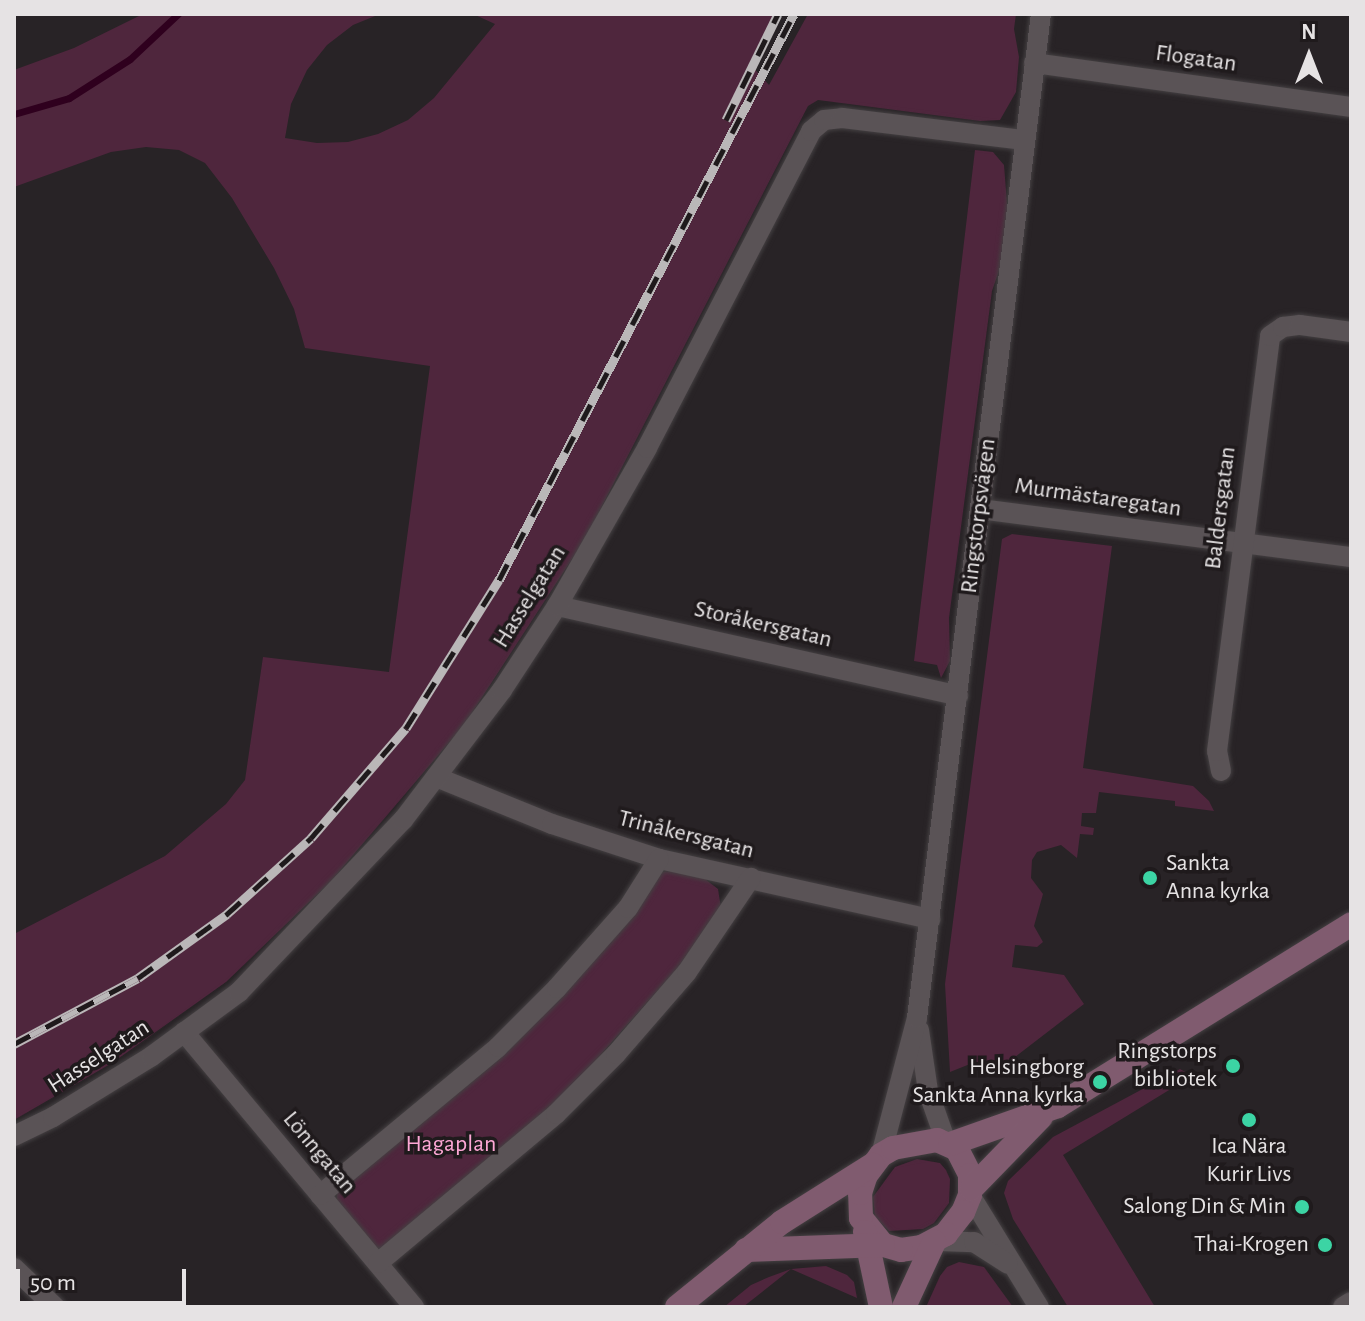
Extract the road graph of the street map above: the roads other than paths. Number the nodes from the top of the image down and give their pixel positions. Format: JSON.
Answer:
{"nodes":[{"id":1,"x":1041,"y":14,"type":"edge"},
{"id":2,"x":1034,"y":63,"type":"junction"},
{"id":3,"x":1351,"y":107,"type":"edge"},
{"id":4,"x":1023,"y":140,"type":"junction"},
{"id":5,"x":1351,"y":332,"type":"edge"},
{"id":6,"x":980,"y":509,"type":"junction"},
{"id":7,"x":1243,"y":543,"type":"junction"},
{"id":8,"x":1351,"y":557,"type":"edge"},
{"id":9,"x":557,"y":606,"type":"junction"},
{"id":10,"x":958,"y":696,"type":"junction"},
{"id":11,"x":1221,"y":771,"type":"dead end"},
{"id":12,"x":436,"y":777,"type":"junction"},
{"id":13,"x":659,"y":859,"type":"junction"},
{"id":14,"x":751,"y":878,"type":"junction"},
{"id":15,"x":930,"y":919,"type":"junction"},
{"id":16,"x":1351,"y":924,"type":"edge"},
{"id":17,"x":917,"y":1018,"type":"junction"},
{"id":18,"x":184,"y":1032,"type":"junction"},
{"id":19,"x":1045,"y":1112,"type":"junction"},
{"id":20,"x":14,"y":1136,"type":"edge"},
{"id":21,"x":948,"y":1143,"type":"junction"},
{"id":22,"x":878,"y":1160,"type":"junction"},
{"id":23,"x":970,"y":1192,"type":"junction"},
{"id":24,"x":320,"y":1195,"type":"junction"},
{"id":25,"x":936,"y":1242,"type":"junction"},
{"id":26,"x":876,"y":1245,"type":"junction"},
{"id":27,"x":831,"y":1246,"type":"junction"},
{"id":28,"x":746,"y":1250,"type":"junction"},
{"id":29,"x":378,"y":1263,"type":"junction"},
{"id":30,"x":14,"y":1268,"type":"edge"},
{"id":31,"x":1014,"y":1269,"type":"junction"},
{"id":32,"x":875,"y":1279,"type":"junction"},
{"id":33,"x":1351,"y":1302,"type":"edge"},
{"id":34,"x":55,"y":1307,"type":"edge"},
{"id":35,"x":414,"y":1307,"type":"edge"},
{"id":36,"x":677,"y":1307,"type":"edge"},
{"id":37,"x":881,"y":1307,"type":"edge"},
{"id":38,"x":904,"y":1307,"type":"edge"},
{"id":39,"x":1039,"y":1307,"type":"edge"},
{"id":40,"x":1343,"y":1307,"type":"edge"}],
"edges":[{"from":1,"to":2,"type":"street","name":"Ringstorpsvägen"},
{"from":2,"to":3,"type":"street","name":"Flogatan"},
{"from":2,"to":4,"type":"street","name":"Ringstorpsvägen"},
{"from":4,"to":6,"type":"street","name":"Ringstorpsvägen"},
{"from":4,"to":9,"type":"street","name":"Hasselgatan"},
{"from":5,"to":7,"type":"street","name":"Baldersgatan"},
{"from":6,"to":7,"type":"street","name":"Murmästaregatan"},
{"from":6,"to":10,"type":"street","name":"Ringstorpsvägen"},
{"from":7,"to":8,"type":"street","name":"Murmästaregatan"},
{"from":7,"to":11,"type":"street","name":"Baldersgatan"},
{"from":9,"to":10,"type":"street","name":"Storåkersgatan"},
{"from":9,"to":12,"type":"street","name":"Hasselgatan"},
{"from":10,"to":15,"type":"street","name":"Ringstorpsvägen"},
{"from":12,"to":13,"type":"street","name":"Trinåkersgatan"},
{"from":12,"to":18,"type":"street","name":"Hasselgatan"},
{"from":13,"to":14,"type":"street","name":"Trinåkersgatan"},
{"from":13,"to":24,"type":"street"},
{"from":14,"to":15,"type":"street","name":"Trinåkersgatan"},
{"from":14,"to":29,"type":"street"},
{"from":15,"to":17,"type":"street","name":"Ringstorpsvägen"},
{"from":16,"to":19,"type":"street"},
{"from":17,"to":21,"type":"street","name":"Ringstorpsvägen"},
{"from":17,"to":22,"type":"street","name":"Ringstorpsvägen"},
{"from":18,"to":20,"type":"street","name":"Hasselgatan"},
{"from":18,"to":24,"type":"street","name":"Lönngatan"},
{"from":19,"to":21,"type":"street"},
{"from":19,"to":23,"type":"street"},
{"from":21,"to":22,"type":"street"},
{"from":21,"to":23,"type":"street"},
{"from":22,"to":26,"type":"street"},
{"from":22,"to":28,"type":"street"},
{"from":23,"to":25,"type":"street"},
{"from":23,"to":31,"type":"street"},
{"from":24,"to":29,"type":"street","name":"Lönngatan"},
{"from":25,"to":26,"type":"street"},
{"from":25,"to":31,"type":"street"},
{"from":25,"to":38,"type":"street"},
{"from":26,"to":27,"type":"street"},
{"from":26,"to":32,"type":"street"},
{"from":27,"to":28,"type":"street"},
{"from":27,"to":32,"type":"street"},
{"from":28,"to":36,"type":"street"},
{"from":29,"to":35,"type":"street","name":"Lönngatan"},
{"from":30,"to":34,"type":"street"},
{"from":31,"to":39,"type":"street"},
{"from":32,"to":37,"type":"street"},
{"from":33,"to":40,"type":"street"}]}
